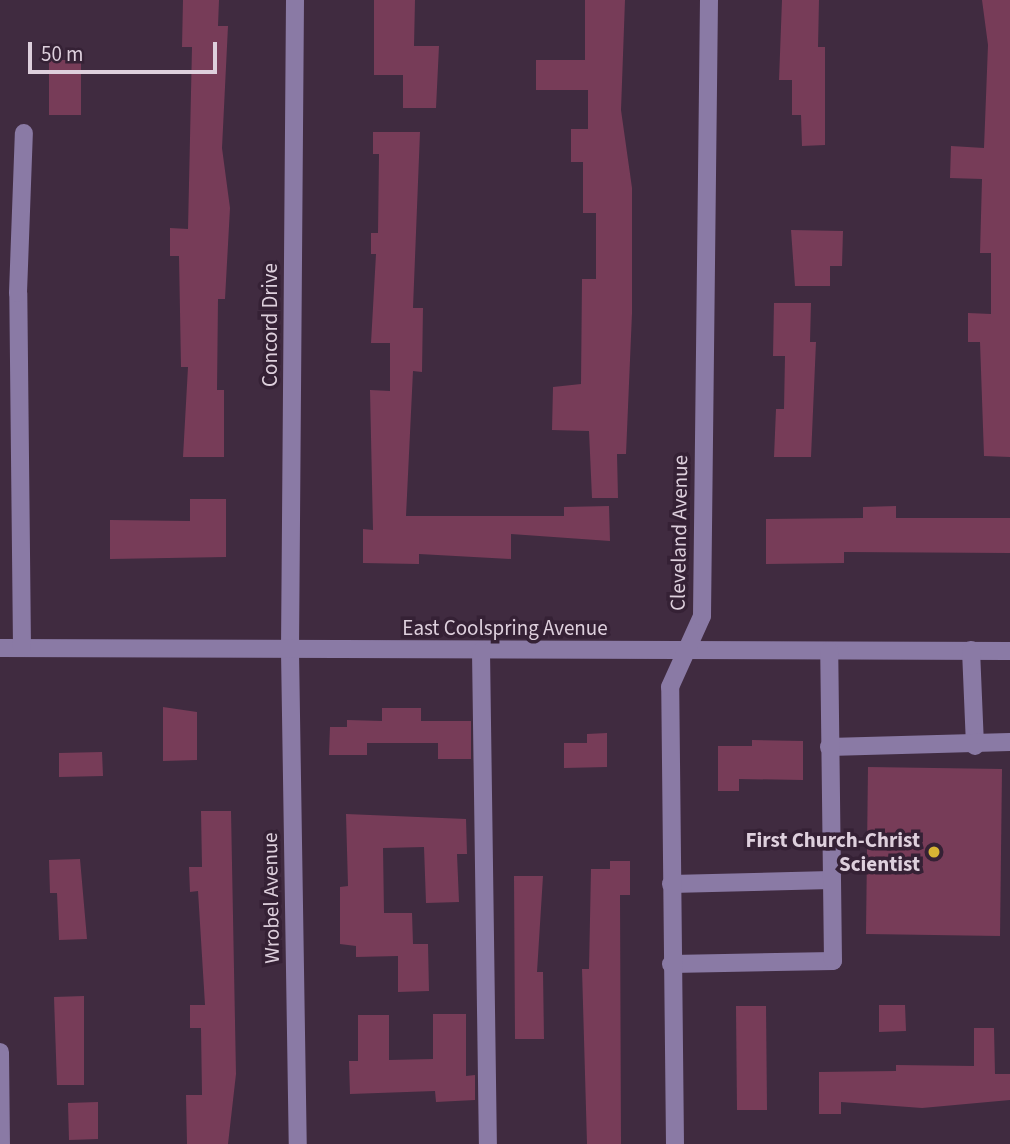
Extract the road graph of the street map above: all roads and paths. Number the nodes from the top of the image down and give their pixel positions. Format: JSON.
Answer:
{"nodes":[{"id":1,"x":295,"y":0,"type":"edge"},
{"id":2,"x":709,"y":0,"type":"edge"},
{"id":3,"x":24,"y":133,"type":"dead end"},
{"id":4,"x":0,"y":648,"type":"edge"},
{"id":5,"x":22,"y":648,"type":"junction"},
{"id":6,"x":686,"y":650,"type":"junction"},
{"id":7,"x":971,"y":650,"type":"junction"},
{"id":8,"x":290,"y":651,"type":"junction"},
{"id":9,"x":481,"y":651,"type":"junction"},
{"id":10,"x":829,"y":651,"type":"junction"},
{"id":11,"x":1010,"y":651,"type":"edge"},
{"id":12,"x":1010,"y":742,"type":"edge"},
{"id":13,"x":975,"y":746,"type":"junction"},
{"id":14,"x":829,"y":747,"type":"junction"},
{"id":15,"x":831,"y":880,"type":"junction"},
{"id":16,"x":671,"y":884,"type":"junction"},
{"id":17,"x":671,"y":964,"type":"junction"},
{"id":18,"x":0,"y":1052,"type":"edge"},
{"id":19,"x":1,"y":1144,"type":"edge"},
{"id":20,"x":298,"y":1144,"type":"edge"},
{"id":21,"x":488,"y":1144,"type":"edge"},
{"id":22,"x":675,"y":1144,"type":"edge"}],
"edges":[{"from":1,"to":8,"type":"street","name":"Concord Drive"},
{"from":2,"to":6,"type":"street","name":"Cleveland Avenue"},
{"from":3,"to":5,"type":"street"},
{"from":4,"to":5,"type":"street","name":"East Coolspring Avenue"},
{"from":5,"to":8,"type":"street","name":"East Coolspring Avenue"},
{"from":6,"to":9,"type":"street","name":"East Coolspring Avenue"},
{"from":6,"to":10,"type":"street","name":"East Coolspring Avenue"},
{"from":6,"to":16,"type":"street","name":"Cleveland Avenue"},
{"from":7,"to":10,"type":"street","name":"East Coolspring Avenue"},
{"from":7,"to":11,"type":"street","name":"East Coolspring Avenue"},
{"from":7,"to":13,"type":"street"},
{"from":8,"to":9,"type":"street","name":"East Coolspring Avenue"},
{"from":8,"to":20,"type":"street","name":"Wrobel Avenue"},
{"from":9,"to":21,"type":"street"},
{"from":10,"to":14,"type":"street"},
{"from":12,"to":13,"type":"street"},
{"from":13,"to":14,"type":"street"},
{"from":14,"to":15,"type":"street"},
{"from":15,"to":16,"type":"street"},
{"from":15,"to":17,"type":"street"},
{"from":16,"to":17,"type":"street","name":"Cleveland Avenue"},
{"from":17,"to":22,"type":"street","name":"Cleveland Avenue"},
{"from":18,"to":19,"type":"street"}]}
